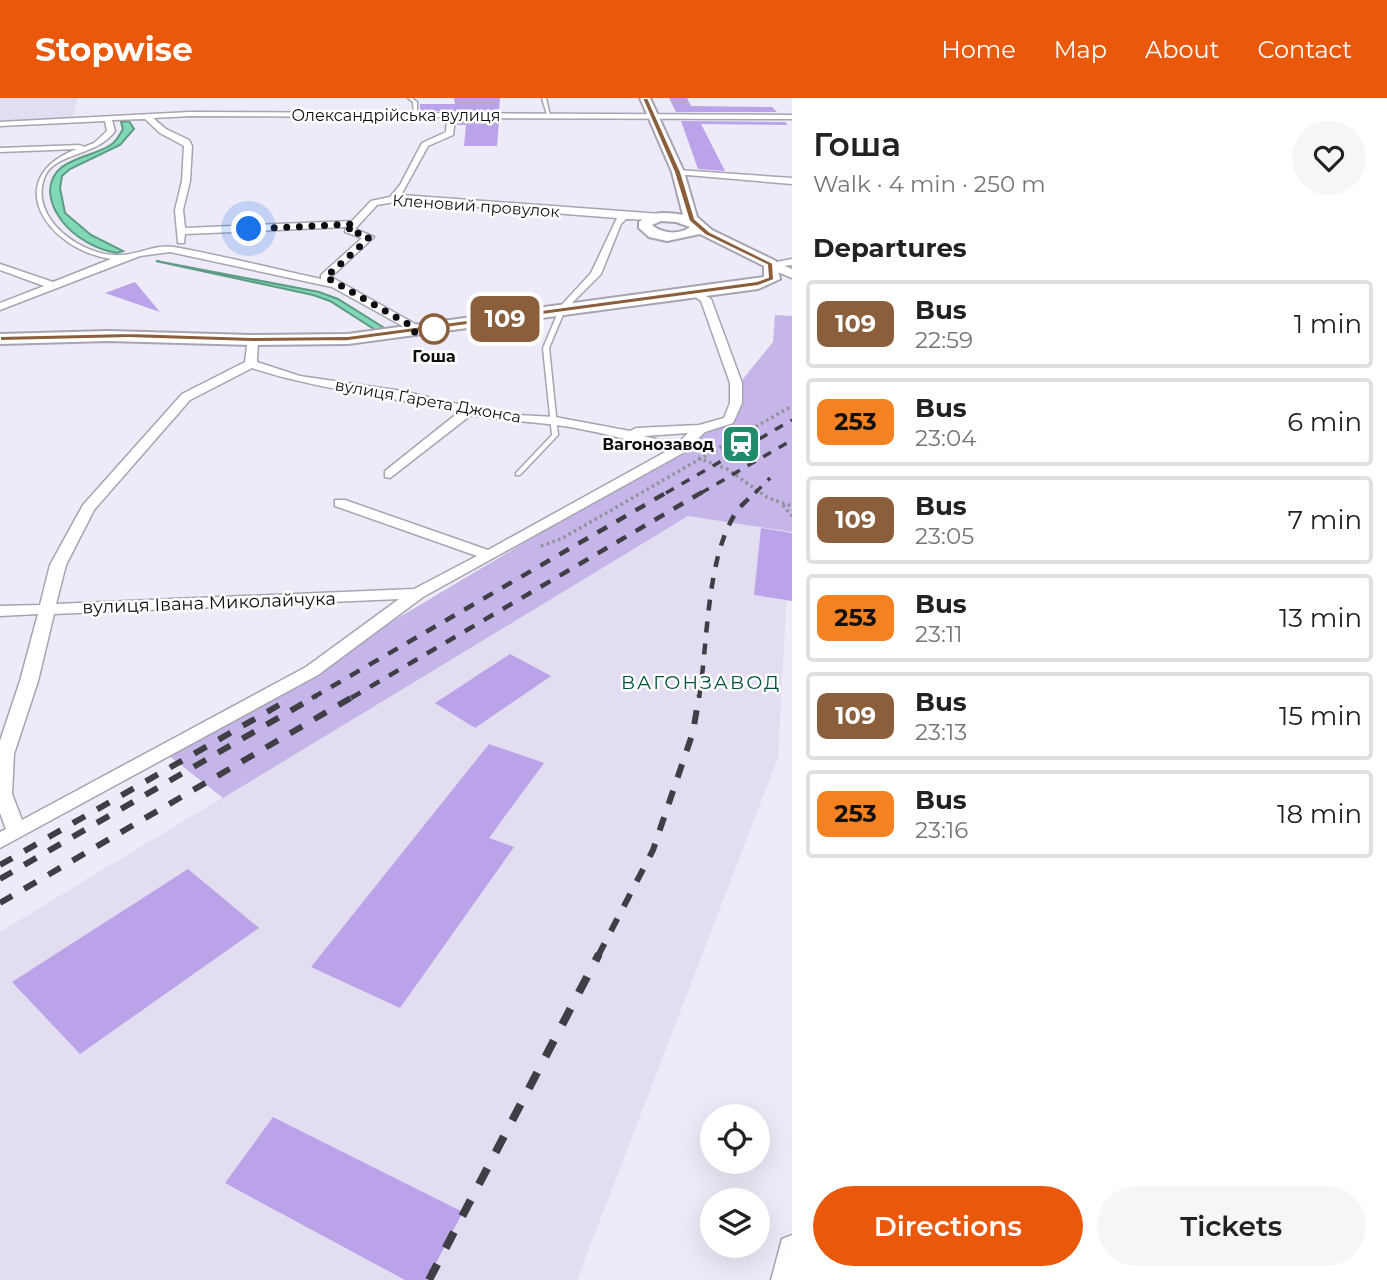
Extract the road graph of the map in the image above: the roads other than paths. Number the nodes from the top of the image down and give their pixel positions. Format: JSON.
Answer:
{"nodes":[{"id":1,"x":410,"y":98,"type":"edge"},
{"id":2,"x":544,"y":98,"type":"edge"},
{"id":3,"x":645,"y":98,"type":"edge"},
{"id":4,"x":190,"y":110,"type":"junction"},
{"id":5,"x":145,"y":115,"type":"junction"},
{"id":6,"x":549,"y":115,"type":"junction"},
{"id":7,"x":654,"y":115,"type":"junction"},
{"id":8,"x":416,"y":116,"type":"junction"},
{"id":9,"x":451,"y":116,"type":"junction"},
{"id":10,"x":108,"y":117,"type":"junction"},
{"id":11,"x":792,"y":117,"type":"edge"},
{"id":12,"x":0,"y":124,"type":"edge"},
{"id":13,"x":163,"y":131,"type":"junction"},
{"id":14,"x":90,"y":147,"type":"junction"},
{"id":15,"x":0,"y":150,"type":"edge"},
{"id":16,"x":678,"y":172,"type":"junction"},
{"id":17,"x":792,"y":181,"type":"edge"},
{"id":18,"x":394,"y":198,"type":"junction"},
{"id":19,"x":688,"y":207,"type":"junction"},
{"id":20,"x":624,"y":216,"type":"junction"},
{"id":21,"x":664,"y":217,"type":"junction"},
{"id":22,"x":355,"y":224,"type":"junction"},
{"id":23,"x":693,"y":228,"type":"junction"},
{"id":24,"x":181,"y":232,"type":"junction"},
{"id":25,"x":716,"y":238,"type":"joint"},
{"id":26,"x":170,"y":249,"type":"junction"},
{"id":27,"x":121,"y":258,"type":"junction"},
{"id":28,"x":792,"y":262,"type":"edge"},
{"id":29,"x":771,"y":264,"type":"junction"},
{"id":30,"x":0,"y":267,"type":"edge"},
{"id":31,"x":792,"y":274,"type":"edge"},
{"id":32,"x":51,"y":285,"type":"junction"},
{"id":33,"x":335,"y":285,"type":"junction"},
{"id":34,"x":694,"y":292,"type":"junction"},
{"id":35,"x":0,"y":307,"type":"edge"},
{"id":36,"x":562,"y":310,"type":"junction"},
{"id":37,"x":414,"y":332,"type":"junction"},
{"id":38,"x":0,"y":339,"type":"edge"},
{"id":39,"x":252,"y":340,"type":"junction"},
{"id":40,"x":251,"y":364,"type":"junction"},
{"id":41,"x":469,"y":410,"type":"junction"},
{"id":42,"x":555,"y":421,"type":"junction"},
{"id":43,"x":699,"y":429,"type":"junction"},
{"id":44,"x":622,"y":433,"type":"junction"},
{"id":45,"x":678,"y":450,"type":"junction"},
{"id":46,"x":390,"y":474,"type":"dead end"},
{"id":47,"x":518,"y":474,"type":"dead end"},
{"id":48,"x":340,"y":503,"type":"dead end"},
{"id":49,"x":490,"y":556,"type":"junction"},
{"id":50,"x":417,"y":594,"type":"junction"},
{"id":51,"x":48,"y":610,"type":"junction"},
{"id":52,"x":0,"y":611,"type":"edge"},
{"id":53,"x":17,"y":831,"type":"junction"},
{"id":54,"x":0,"y":841,"type":"edge"},
{"id":55,"x":792,"y":1248,"type":"edge"},
{"id":56,"x":785,"y":1280,"type":"edge"}],
"edges":[{"from":1,"to":8,"type":"lane"},
{"from":2,"to":6,"type":"lane"},
{"from":3,"to":7,"type":"main road"},
{"from":4,"to":5,"type":"street","name":"Олександрійська вулиця"},
{"from":4,"to":8,"type":"street","name":"Олександрійська вулиця"},
{"from":4,"to":13,"type":"street"},
{"from":5,"to":10,"type":"street","name":"Олександрійська вулиця"},
{"from":5,"to":13,"type":"street"},
{"from":6,"to":7,"type":"street","name":"Олександрійська вулиця"},
{"from":6,"to":9,"type":"street","name":"Олександрійська вулиця"},
{"from":7,"to":11,"type":"street","name":"Олександрійська вулиця"},
{"from":7,"to":16,"type":"main road"},
{"from":8,"to":9,"type":"street","name":"Олександрійська вулиця"},
{"from":9,"to":18,"type":"street"},
{"from":10,"to":12,"type":"street","name":"Олександрійська вулиця"},
{"from":10,"to":14,"type":"street"},
{"from":13,"to":24,"type":"street"},
{"from":14,"to":15,"type":"street"},
{"from":14,"to":27,"type":"street"},
{"from":16,"to":17,"type":"street"},
{"from":16,"to":19,"type":"main road"},
{"from":18,"to":20,"type":"street","name":"Кленовий провулок"},
{"from":18,"to":22,"type":"street","name":"Кленовий провулок"},
{"from":19,"to":21,"type":"main road"},
{"from":19,"to":23,"type":"main road"},
{"from":20,"to":21,"type":"street","name":"Кленовий провулок"},
{"from":20,"to":36,"type":"street"},
{"from":21,"to":23,"type":"main road"},
{"from":21,"to":23,"type":"main road"},
{"from":22,"to":24,"type":"street"},
{"from":22,"to":33,"type":"street"},
{"from":23,"to":25,"type":"main road"},
{"from":24,"to":26,"type":"street"},
{"from":25,"to":29,"type":"main road"},
{"from":26,"to":27,"type":"street"},
{"from":26,"to":33,"type":"street"},
{"from":27,"to":32,"type":"street"},
{"from":28,"to":29,"type":"street"},
{"from":29,"to":31,"type":"street"},
{"from":29,"to":34,"type":"main road"},
{"from":30,"to":32,"type":"street"},
{"from":32,"to":35,"type":"street"},
{"from":33,"to":37,"type":"street"},
{"from":34,"to":36,"type":"main road"},
{"from":34,"to":43,"type":"street"},
{"from":36,"to":37,"type":"main road"},
{"from":36,"to":42,"type":"lane"},
{"from":37,"to":39,"type":"main road"},
{"from":38,"to":39,"type":"main road"},
{"from":39,"to":40,"type":"street"},
{"from":40,"to":41,"type":"street","name":"вулиця Ґарета Джонса"},
{"from":40,"to":51,"type":"street"},
{"from":41,"to":42,"type":"street","name":"вулиця Ґарета Джонса"},
{"from":41,"to":46,"type":"street"},
{"from":42,"to":44,"type":"street","name":"вулиця Ґарета Джонса"},
{"from":42,"to":47,"type":"lane"},
{"from":43,"to":44,"type":"street"},
{"from":43,"to":45,"type":"street"},
{"from":44,"to":45,"type":"street","name":"вулиця Ґарета Джонса"},
{"from":45,"to":49,"type":"street"},
{"from":48,"to":49,"type":"street"},
{"from":49,"to":50,"type":"street"},
{"from":50,"to":51,"type":"street","name":"вулиця Івана Миколайчука"},
{"from":50,"to":53,"type":"street"},
{"from":51,"to":52,"type":"street","name":"вулиця Івана Миколайчука"},
{"from":51,"to":53,"type":"street"},
{"from":53,"to":54,"type":"street"},
{"from":55,"to":56,"type":"street"}]}
